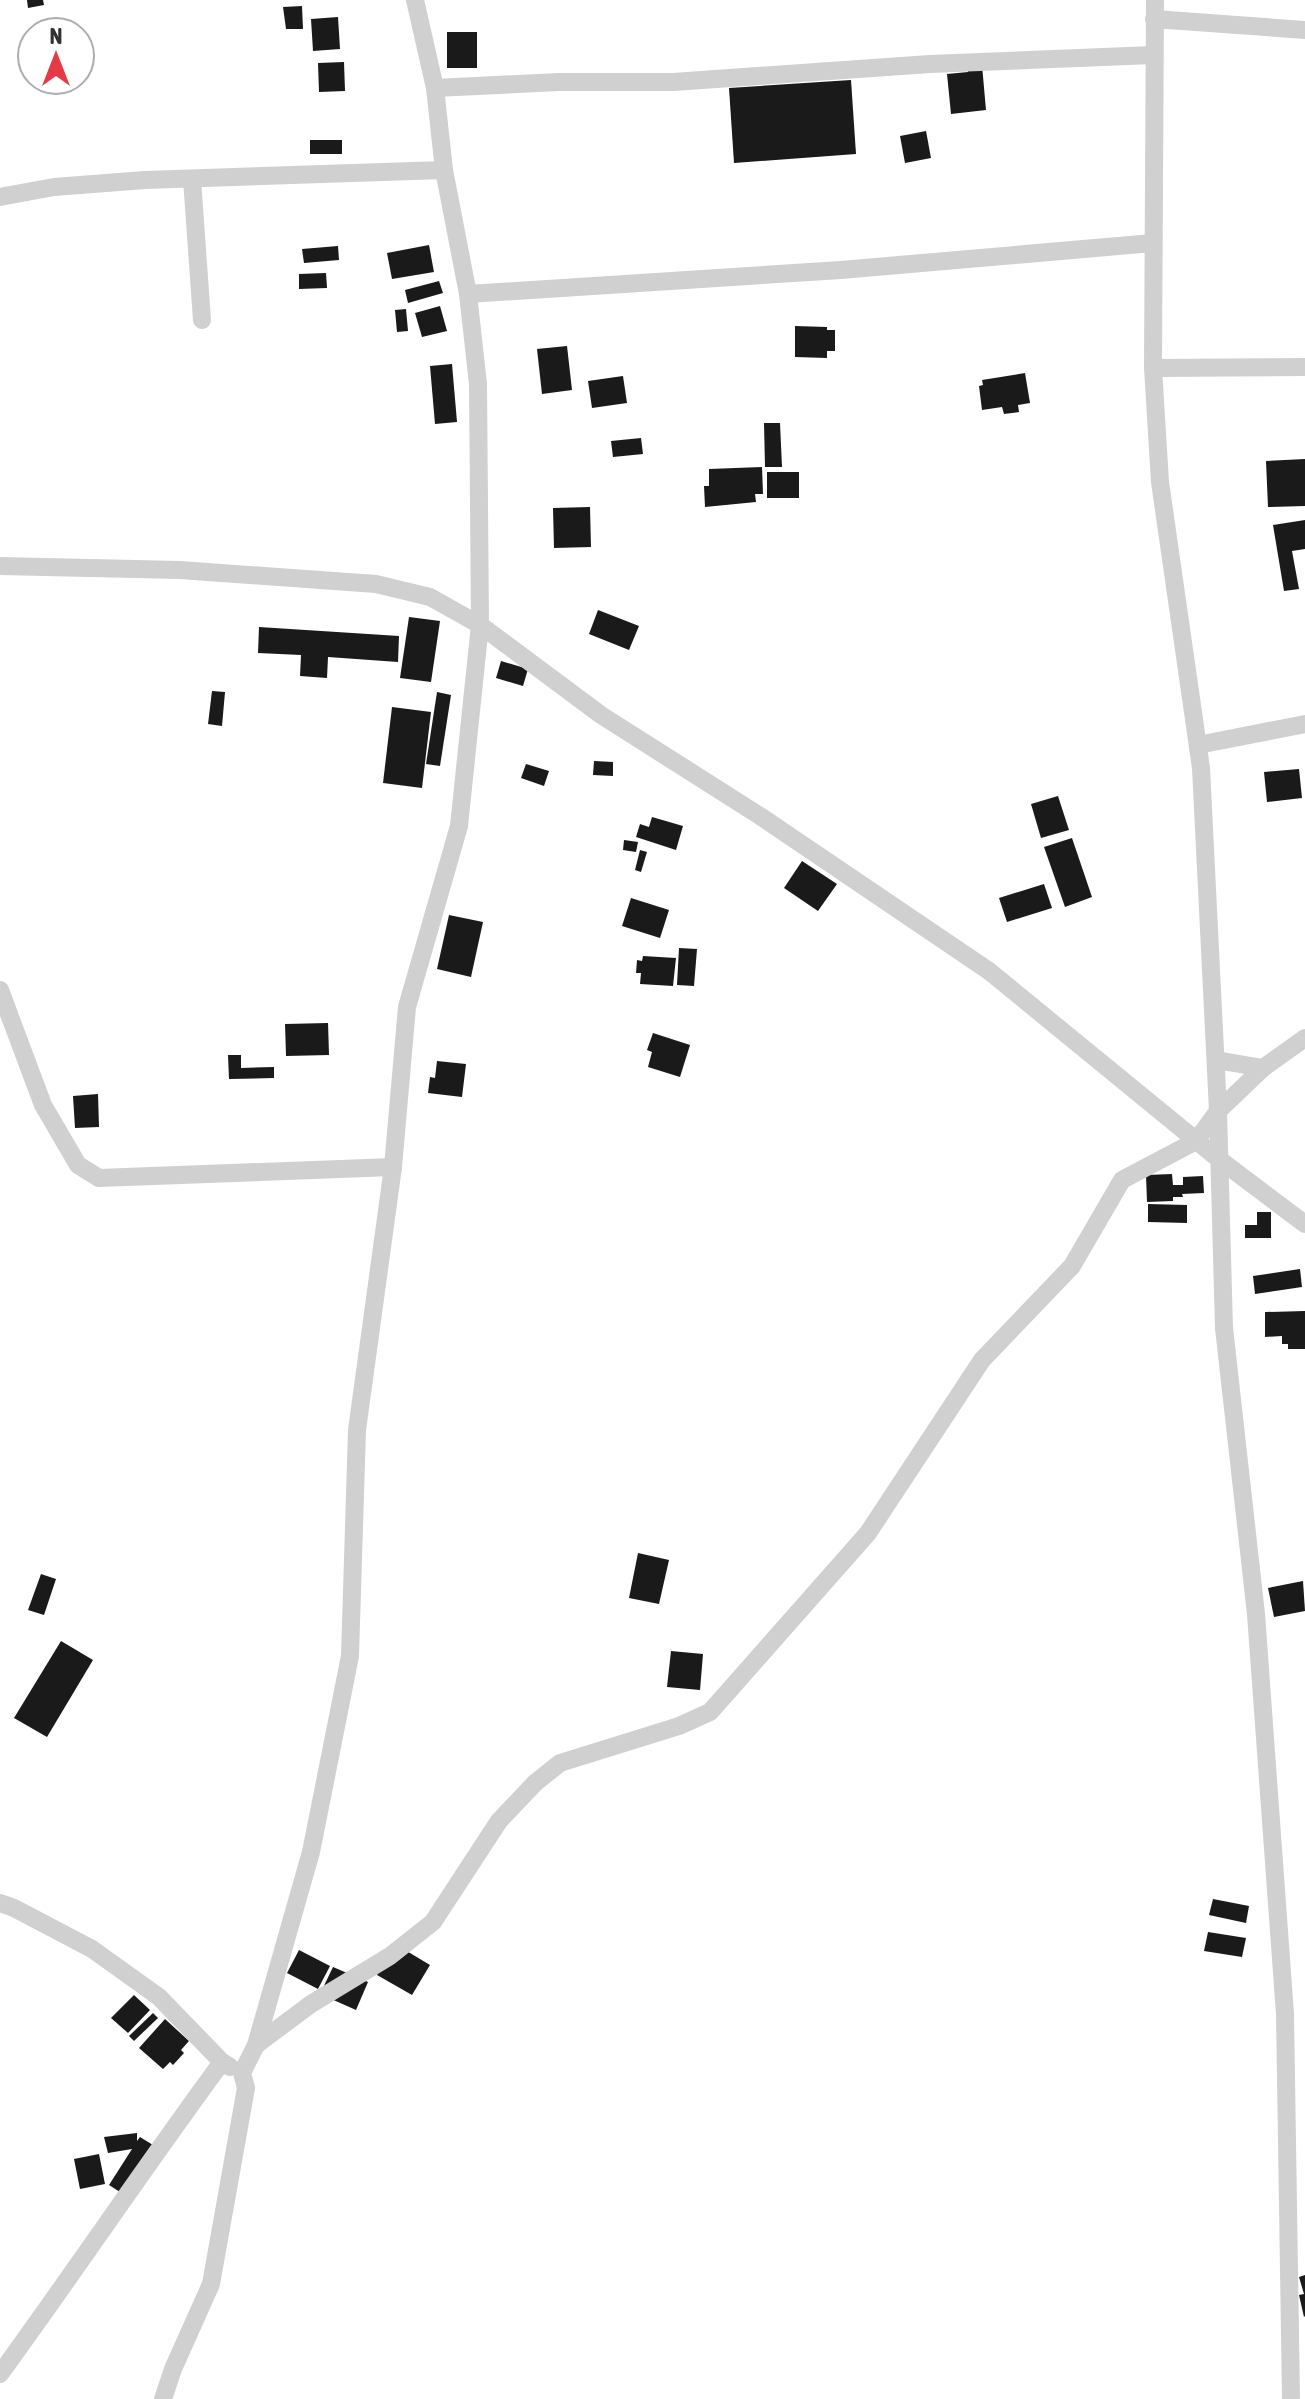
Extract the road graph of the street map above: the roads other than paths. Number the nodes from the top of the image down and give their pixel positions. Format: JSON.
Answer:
{"nodes":[{"id":1,"x":415,"y":0,"type":"edge"},
{"id":2,"x":1154,"y":10,"type":"edge"},
{"id":3,"x":1305,"y":30,"type":"edge"},
{"id":4,"x":1153,"y":55,"type":"junction"},
{"id":5,"x":435,"y":88,"type":"junction"},
{"id":6,"x":444,"y":170,"type":"junction"},
{"id":7,"x":192,"y":179,"type":"junction"},
{"id":8,"x":0,"y":197,"type":"edge"},
{"id":9,"x":1153,"y":243,"type":"junction"},
{"id":10,"x":468,"y":294,"type":"junction"},
{"id":11,"x":202,"y":320,"type":"dead end"},
{"id":12,"x":1305,"y":367,"type":"edge"},
{"id":13,"x":1153,"y":368,"type":"junction"},
{"id":14,"x":0,"y":566,"type":"edge"},
{"id":15,"x":480,"y":625,"type":"junction"},
{"id":16,"x":1305,"y":724,"type":"edge"},
{"id":17,"x":1198,"y":745,"type":"junction"},
{"id":18,"x":0,"y":990,"type":"edge"},
{"id":19,"x":4,"y":1014,"type":"edge"},
{"id":20,"x":1305,"y":1038,"type":"edge"},
{"id":21,"x":1216,"y":1060,"type":"junction"},
{"id":22,"x":1263,"y":1068,"type":"junction"},
{"id":23,"x":1218,"y":1111,"type":"junction"},
{"id":24,"x":1196,"y":1141,"type":"junction"},
{"id":25,"x":1220,"y":1160,"type":"junction"},
{"id":26,"x":393,"y":1167,"type":"junction"},
{"id":27,"x":1305,"y":1224,"type":"edge"},
{"id":28,"x":0,"y":1903,"type":"edge"},
{"id":29,"x":256,"y":2045,"type":"junction"},
{"id":30,"x":222,"y":2062,"type":"junction"},
{"id":31,"x":242,"y":2073,"type":"junction"},
{"id":32,"x":0,"y":2374,"type":"edge"},
{"id":33,"x":163,"y":2399,"type":"edge"},
{"id":34,"x":1291,"y":2399,"type":"edge"}],
"edges":[{"from":1,"to":5,"type":"street"},
{"from":2,"to":3,"type":"street"},
{"from":2,"to":4,"type":"street"},
{"from":4,"to":5,"type":"street"},
{"from":4,"to":9,"type":"street"},
{"from":5,"to":6,"type":"street"},
{"from":6,"to":7,"type":"street"},
{"from":6,"to":10,"type":"street"},
{"from":7,"to":8,"type":"street"},
{"from":7,"to":11,"type":"street"},
{"from":9,"to":10,"type":"street"},
{"from":9,"to":13,"type":"street"},
{"from":10,"to":15,"type":"street"},
{"from":12,"to":13,"type":"street"},
{"from":13,"to":17,"type":"street"},
{"from":14,"to":15,"type":"street"},
{"from":15,"to":24,"type":"street"},
{"from":15,"to":26,"type":"street"},
{"from":16,"to":17,"type":"street"},
{"from":17,"to":21,"type":"street"},
{"from":18,"to":19,"type":"street"},
{"from":19,"to":26,"type":"street"},
{"from":20,"to":22,"type":"street"},
{"from":21,"to":22,"type":"street"},
{"from":21,"to":23,"type":"street"},
{"from":22,"to":23,"type":"street"},
{"from":23,"to":24,"type":"street"},
{"from":23,"to":25,"type":"street"},
{"from":24,"to":25,"type":"street"},
{"from":24,"to":29,"type":"street"},
{"from":25,"to":27,"type":"street"},
{"from":25,"to":34,"type":"street"},
{"from":26,"to":29,"type":"street"},
{"from":28,"to":30,"type":"street"},
{"from":29,"to":31,"type":"street"},
{"from":30,"to":31,"type":"street"},
{"from":30,"to":32,"type":"street"},
{"from":31,"to":33,"type":"street"}]}
